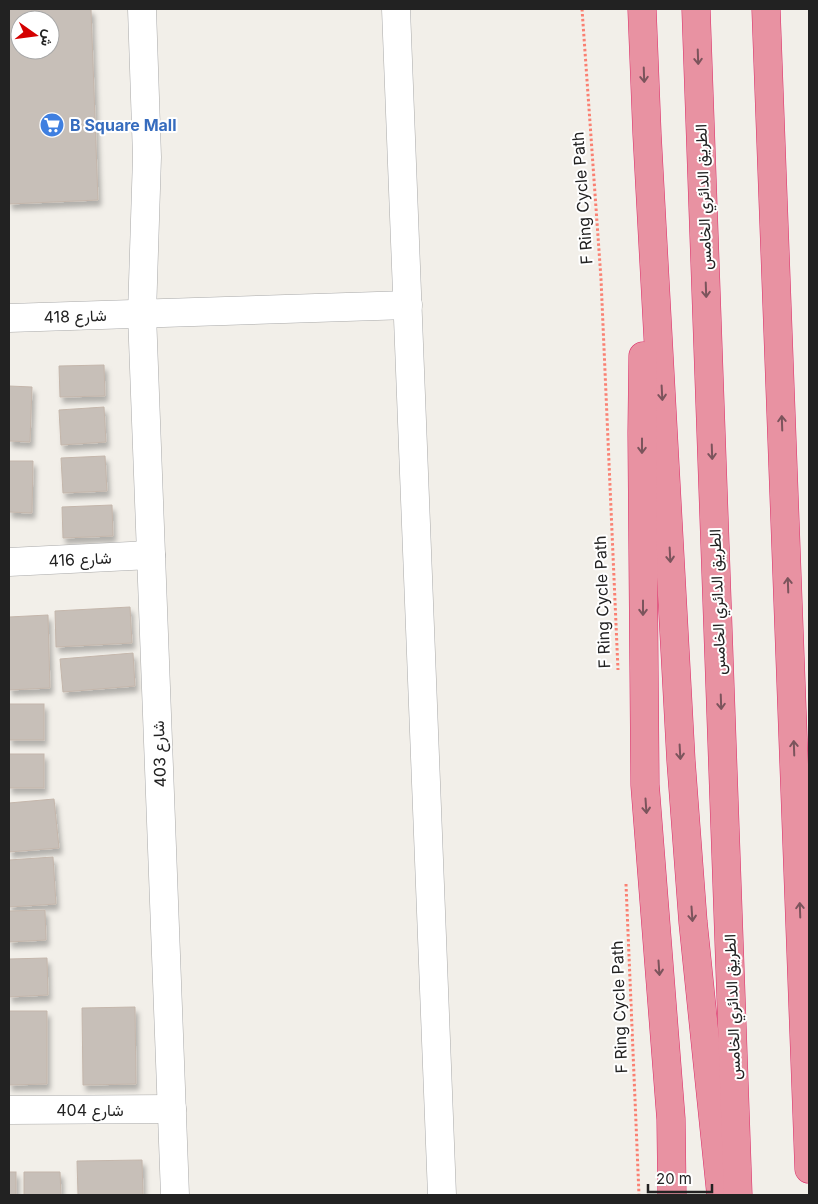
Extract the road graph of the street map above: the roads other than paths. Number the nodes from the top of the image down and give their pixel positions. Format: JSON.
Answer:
{"nodes":[{"id":1,"x":142,"y":9,"type":"edge"},
{"id":2,"x":396,"y":9,"type":"edge"},
{"id":3,"x":642,"y":9,"type":"edge"},
{"id":4,"x":696,"y":9,"type":"edge"},
{"id":5,"x":766,"y":9,"type":"edge"},
{"id":6,"x":647,"y":134,"type":"junction"},
{"id":7,"x":408,"y":305,"type":"junction"},
{"id":8,"x":142,"y":314,"type":"junction"},
{"id":9,"x":9,"y":318,"type":"edge"},
{"id":10,"x":151,"y":555,"type":"junction"},
{"id":11,"x":9,"y":562,"type":"edge"},
{"id":12,"x":172,"y":1109,"type":"junction"},
{"id":13,"x":9,"y":1110,"type":"edge"},
{"id":14,"x":809,"y":1169,"type":"edge"},
{"id":15,"x":175,"y":1195,"type":"edge"},
{"id":16,"x":442,"y":1195,"type":"edge"},
{"id":17,"x":672,"y":1195,"type":"edge"},
{"id":18,"x":721,"y":1195,"type":"edge"},
{"id":19,"x":738,"y":1195,"type":"edge"}],
"edges":[{"from":1,"to":8,"type":"street","name":"شارع 403"},
{"from":2,"to":7,"type":"street"},
{"from":3,"to":6,"type":"highway","one_way":true},
{"from":4,"to":19,"type":"highway","name":"الطريق الدائري الخامس","one_way":true},
{"from":14,"to":5,"type":"highway","one_way":true},
{"from":6,"to":17,"type":"highway","one_way":true},
{"from":6,"to":18,"type":"highway","one_way":true},
{"from":7,"to":8,"type":"street","name":"شارع 418"},
{"from":7,"to":16,"type":"street"},
{"from":8,"to":9,"type":"street","name":"شارع 418"},
{"from":8,"to":10,"type":"street","name":"شارع 403"},
{"from":10,"to":11,"type":"street","name":"شارع 416"},
{"from":10,"to":12,"type":"street","name":"شارع 403"},
{"from":12,"to":13,"type":"street","name":"شارع 404"},
{"from":12,"to":15,"type":"street","name":"شارع 403"}]}
